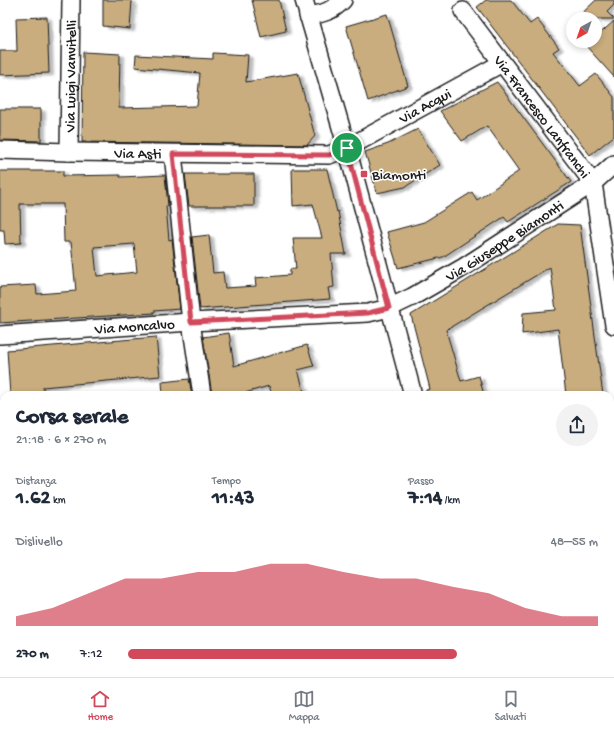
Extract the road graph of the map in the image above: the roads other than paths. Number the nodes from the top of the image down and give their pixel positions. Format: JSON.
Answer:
{"nodes":[{"id":1,"x":71,"y":0,"type":"edge"},
{"id":2,"x":342,"y":0,"type":"edge"},
{"id":3,"x":306,"y":8,"type":"edge"},
{"id":4,"x":464,"y":11,"type":"dead end"},
{"id":5,"x":502,"y":63,"type":"junction"},
{"id":6,"x":347,"y":148,"type":"junction"},
{"id":7,"x":0,"y":150,"type":"edge"},
{"id":8,"x":69,"y":152,"type":"junction"},
{"id":9,"x":173,"y":154,"type":"junction"},
{"id":10,"x":614,"y":164,"type":"edge"},
{"id":11,"x":593,"y":183,"type":"junction"},
{"id":12,"x":389,"y":308,"type":"junction"},
{"id":13,"x":191,"y":322,"type":"junction"},
{"id":14,"x":614,"y":325,"type":"edge"},
{"id":15,"x":0,"y":335,"type":"edge"},
{"id":16,"x":201,"y":391,"type":"edge"},
{"id":17,"x":412,"y":391,"type":"edge"}],
"edges":[{"from":1,"to":8,"type":"street","name":"Via Luigi Vanvitelli"},
{"from":2,"to":3,"type":"street"},
{"from":3,"to":6,"type":"street"},
{"from":4,"to":5,"type":"street","name":"Via Francesco Lanfranchi"},
{"from":5,"to":6,"type":"street","name":"Via Acqui"},
{"from":5,"to":11,"type":"street","name":"Via Francesco Lanfranchi"},
{"from":6,"to":9,"type":"street","name":"Via Asti"},
{"from":6,"to":12,"type":"street"},
{"from":7,"to":8,"type":"street","name":"Via Asti"},
{"from":8,"to":9,"type":"street","name":"Via Asti"},
{"from":9,"to":13,"type":"street"},
{"from":10,"to":11,"type":"street","name":"Via Giuseppe Biamonti"},
{"from":11,"to":12,"type":"street","name":"Via Giuseppe Biamonti"},
{"from":11,"to":14,"type":"street","name":"Via Francesco Lanfranchi"},
{"from":12,"to":13,"type":"street","name":"Via Moncalvo"},
{"from":12,"to":17,"type":"street"},
{"from":13,"to":15,"type":"street","name":"Via Moncalvo"},
{"from":13,"to":16,"type":"street"}]}
